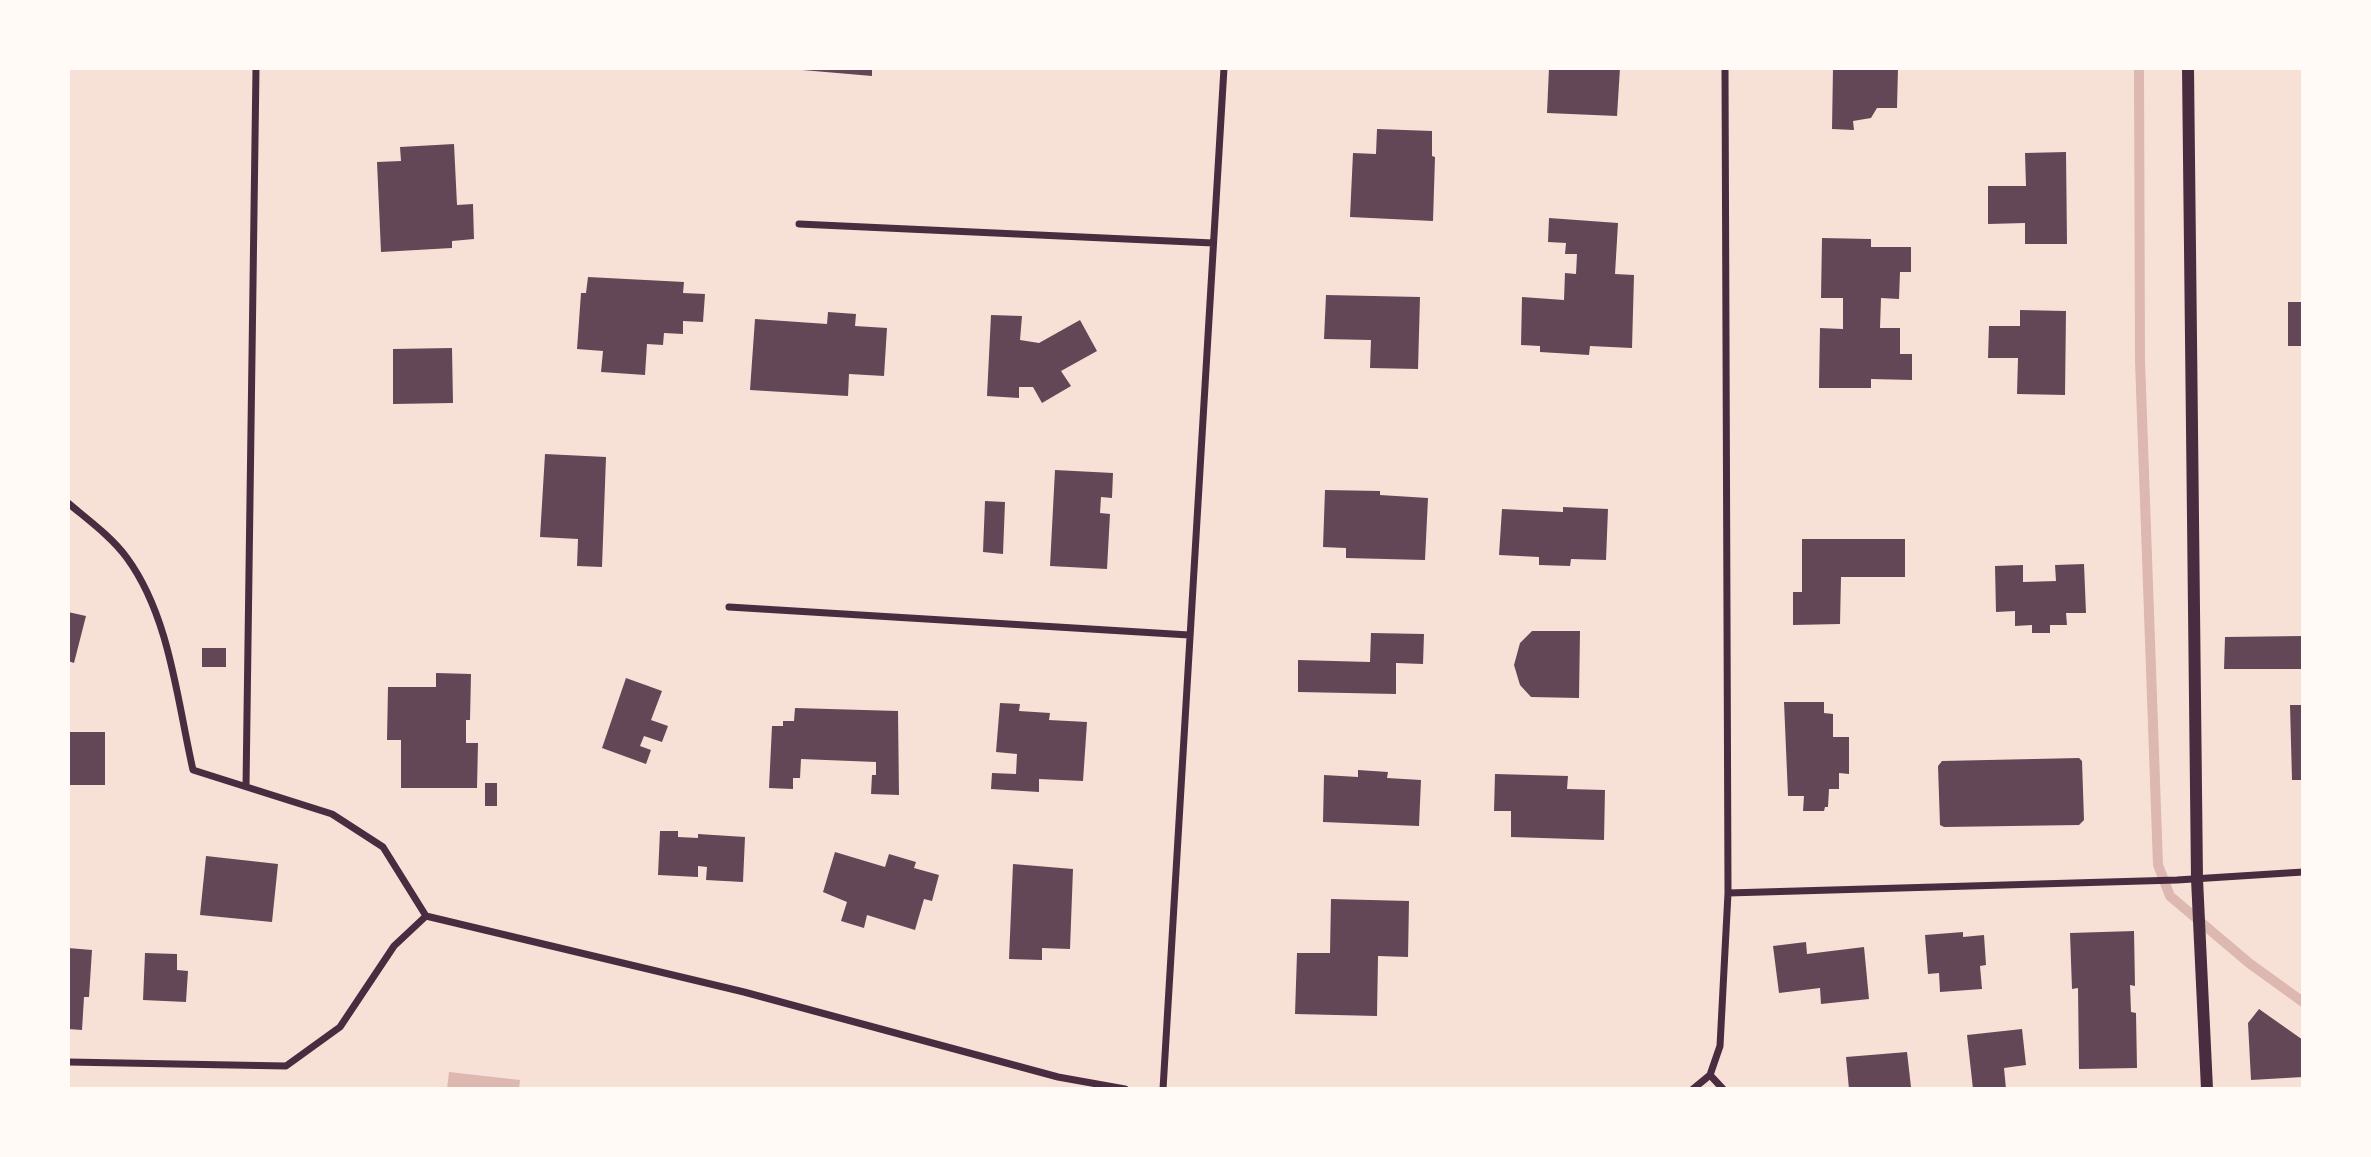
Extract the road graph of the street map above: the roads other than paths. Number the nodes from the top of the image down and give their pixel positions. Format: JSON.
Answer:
{"nodes":[{"id":1,"x":256,"y":68,"type":"edge"},
{"id":2,"x":1224,"y":68,"type":"edge"},
{"id":3,"x":1725,"y":68,"type":"edge"},
{"id":4,"x":2188,"y":68,"type":"edge"},
{"id":5,"x":799,"y":224,"type":"dead end"},
{"id":6,"x":1213,"y":243,"type":"junction"},
{"id":7,"x":68,"y":503,"type":"edge"},
{"id":8,"x":729,"y":607,"type":"dead end"},
{"id":9,"x":1189,"y":635,"type":"junction"},
{"id":10,"x":246,"y":786,"type":"junction"},
{"id":11,"x":2303,"y":872,"type":"edge"},
{"id":12,"x":2197,"y":878,"type":"junction"},
{"id":13,"x":1728,"y":893,"type":"junction"},
{"id":14,"x":425,"y":916,"type":"junction"},
{"id":15,"x":68,"y":1062,"type":"edge"},
{"id":16,"x":1710,"y":1075,"type":"junction"},
{"id":17,"x":1125,"y":1089,"type":"edge"},
{"id":18,"x":1163,"y":1089,"type":"edge"},
{"id":19,"x":1693,"y":1089,"type":"edge"},
{"id":20,"x":1723,"y":1089,"type":"edge"},
{"id":21,"x":2207,"y":1089,"type":"edge"}],
"edges":[{"from":1,"to":10,"type":"street"},
{"from":2,"to":6,"type":"street"},
{"from":3,"to":13,"type":"street"},
{"from":4,"to":12,"type":"street"},
{"from":5,"to":6,"type":"street"},
{"from":6,"to":9,"type":"street"},
{"from":7,"to":10,"type":"street"},
{"from":8,"to":9,"type":"street"},
{"from":9,"to":18,"type":"street"},
{"from":10,"to":14,"type":"street"},
{"from":11,"to":12,"type":"street"},
{"from":12,"to":13,"type":"street"},
{"from":12,"to":21,"type":"street"},
{"from":13,"to":16,"type":"street"},
{"from":14,"to":15,"type":"street"},
{"from":14,"to":17,"type":"street"},
{"from":16,"to":19,"type":"street"},
{"from":16,"to":20,"type":"street"}]}
